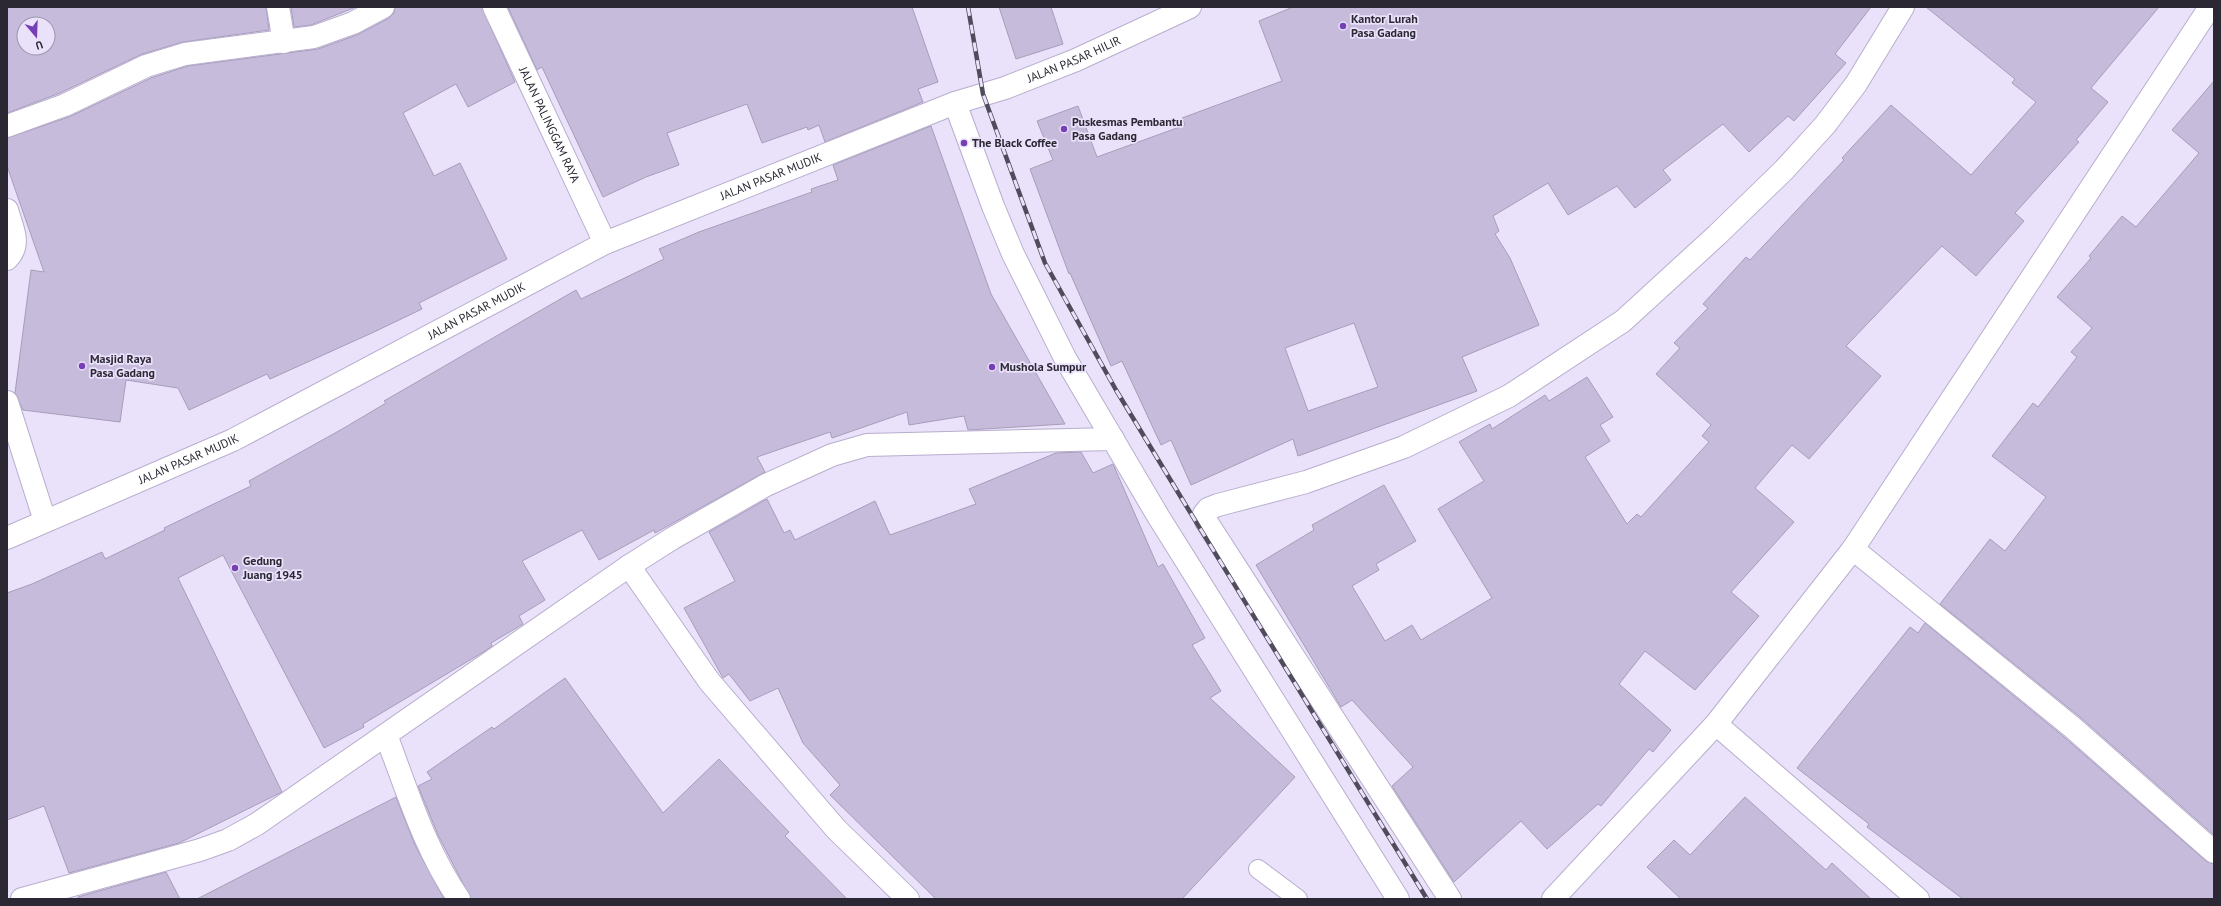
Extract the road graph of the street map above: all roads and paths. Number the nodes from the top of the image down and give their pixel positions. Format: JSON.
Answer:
{"nodes":[{"id":1,"x":278,"y":7,"type":"edge"},
{"id":2,"x":383,"y":7,"type":"edge"},
{"id":3,"x":494,"y":7,"type":"edge"},
{"id":4,"x":1190,"y":7,"type":"edge"},
{"id":5,"x":1903,"y":7,"type":"edge"},
{"id":6,"x":2210,"y":7,"type":"edge"},
{"id":7,"x":284,"y":42,"type":"junction"},
{"id":8,"x":955,"y":103,"type":"junction"},
{"id":9,"x":7,"y":126,"type":"edge"},
{"id":10,"x":7,"y":210,"type":"edge"},
{"id":11,"x":604,"y":243,"type":"junction"},
{"id":12,"x":7,"y":259,"type":"edge"},
{"id":13,"x":7,"y":402,"type":"edge"},
{"id":14,"x":1113,"y":439,"type":"junction"},
{"id":15,"x":45,"y":521,"type":"junction"},
{"id":16,"x":7,"y":538,"type":"edge"},
{"id":17,"x":1853,"y":549,"type":"junction"},
{"id":18,"x":629,"y":566,"type":"junction"},
{"id":19,"x":1716,"y":724,"type":"junction"},
{"id":20,"x":386,"y":735,"type":"junction"},
{"id":21,"x":2214,"y":852,"type":"edge"},
{"id":22,"x":1258,"y":870,"type":"dead end"},
{"id":23,"x":22,"y":899,"type":"edge"},
{"id":24,"x":459,"y":899,"type":"edge"},
{"id":25,"x":908,"y":899,"type":"edge"},
{"id":26,"x":1298,"y":899,"type":"edge"},
{"id":27,"x":1398,"y":899,"type":"edge"},
{"id":28,"x":1450,"y":899,"type":"edge"},
{"id":29,"x":1553,"y":899,"type":"edge"},
{"id":30,"x":1918,"y":899,"type":"edge"}],
"edges":[{"from":1,"to":7,"type":"street"},
{"from":2,"to":7,"type":"street"},
{"from":3,"to":11,"type":"street","name":"JALAN PALINGGAM RAYA"},
{"from":4,"to":8,"type":"street","name":"JALAN PASAR HILIR"},
{"from":5,"to":28,"type":"street"},
{"from":6,"to":17,"type":"street"},
{"from":7,"to":9,"type":"street"},
{"from":8,"to":11,"type":"street","name":"JALAN PASAR MUDIK"},
{"from":8,"to":14,"type":"street"},
{"from":10,"to":12,"type":"street"},
{"from":11,"to":15,"type":"street","name":"JALAN PASAR MUDIK"},
{"from":13,"to":15,"type":"street"},
{"from":14,"to":18,"type":"street"},
{"from":14,"to":27,"type":"street"},
{"from":15,"to":16,"type":"street","name":"JALAN PASAR MUDIK"},
{"from":17,"to":19,"type":"street"},
{"from":17,"to":21,"type":"street"},
{"from":18,"to":20,"type":"street"},
{"from":18,"to":25,"type":"street"},
{"from":19,"to":29,"type":"street"},
{"from":19,"to":30,"type":"street"},
{"from":20,"to":23,"type":"street"},
{"from":20,"to":24,"type":"street"},
{"from":22,"to":26,"type":"lane"}]}
